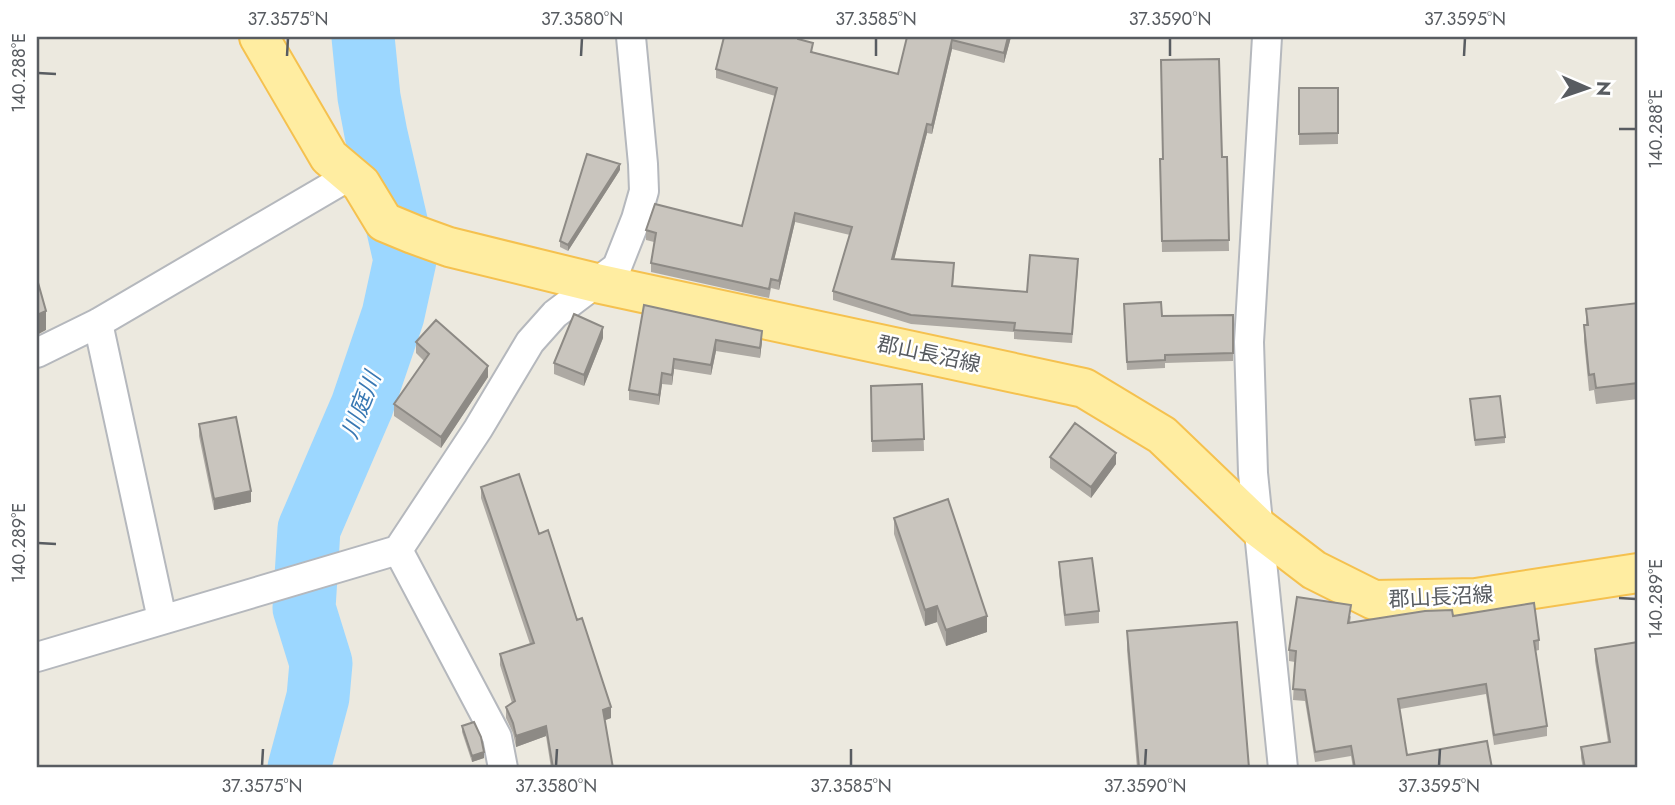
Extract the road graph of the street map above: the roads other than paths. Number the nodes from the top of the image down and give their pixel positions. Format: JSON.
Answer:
{"nodes":[{"id":1,"x":259,"y":37,"type":"edge"},
{"id":2,"x":631,"y":37,"type":"edge"},
{"id":3,"x":1267,"y":37,"type":"edge"},
{"id":4,"x":356,"y":180,"type":"junction"},
{"id":5,"x":596,"y":283,"type":"junction"},
{"id":6,"x":98,"y":323,"type":"junction"},
{"id":7,"x":37,"y":353,"type":"edge"},
{"id":8,"x":1259,"y":528,"type":"junction"},
{"id":9,"x":398,"y":550,"type":"junction"},
{"id":10,"x":1638,"y":573,"type":"edge"},
{"id":11,"x":162,"y":619,"type":"junction"},
{"id":12,"x":37,"y":657,"type":"edge"},
{"id":13,"x":503,"y":768,"type":"edge"},
{"id":14,"x":1283,"y":768,"type":"edge"}],
"edges":[{"from":1,"to":4,"type":"main road","name":"郡山長沼線"},
{"from":2,"to":5,"type":"street"},
{"from":3,"to":8,"type":"street"},
{"from":4,"to":5,"type":"main road","name":"郡山長沼線"},
{"from":4,"to":6,"type":"street"},
{"from":5,"to":8,"type":"main road","name":"郡山長沼線"},
{"from":5,"to":9,"type":"street"},
{"from":6,"to":7,"type":"street"},
{"from":6,"to":11,"type":"street"},
{"from":8,"to":10,"type":"main road","name":"郡山長沼線"},
{"from":8,"to":14,"type":"street"},
{"from":9,"to":11,"type":"street"},
{"from":9,"to":13,"type":"street"},
{"from":11,"to":12,"type":"street"}]}
